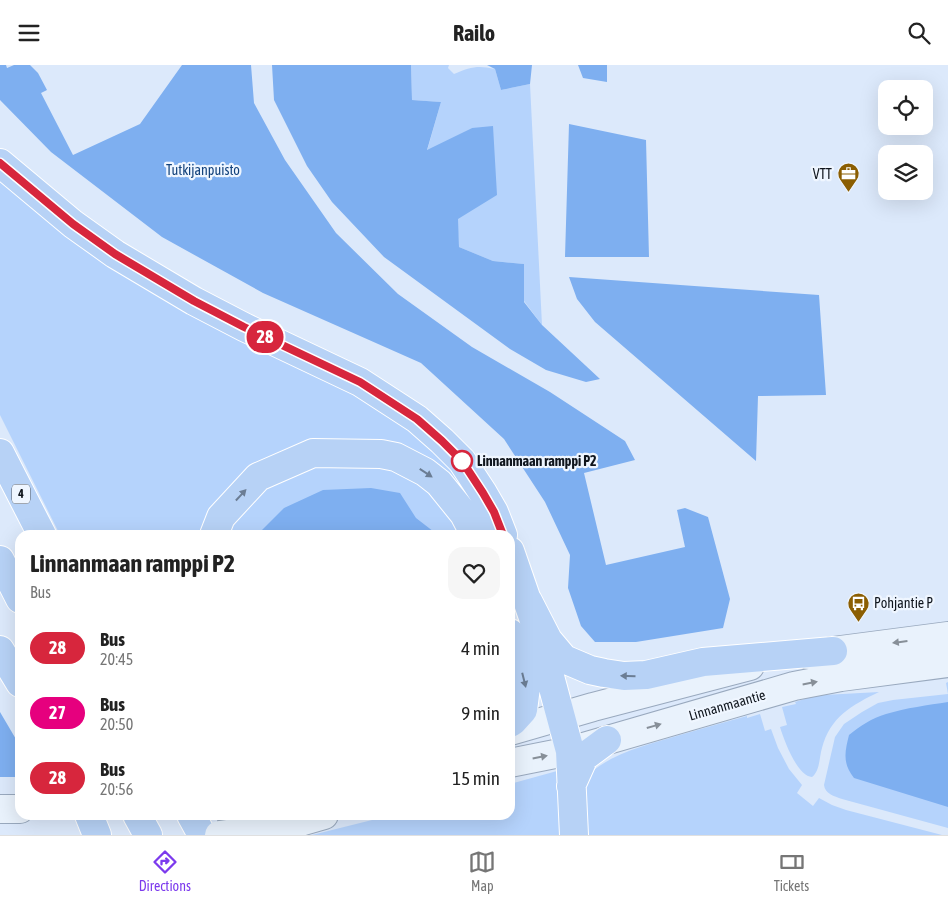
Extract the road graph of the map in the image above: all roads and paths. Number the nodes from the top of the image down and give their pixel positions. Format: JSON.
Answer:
{"nodes":[{"id":1,"x":0,"y":163,"type":"edge"},
{"id":2,"x":0,"y":453,"type":"edge"},
{"id":3,"x":39,"y":530,"type":"edge"},
{"id":4,"x":216,"y":530,"type":"edge"},
{"id":5,"x":472,"y":530,"type":"edge"},
{"id":6,"x":502,"y":530,"type":"edge"},
{"id":7,"x":0,"y":560,"type":"edge"},
{"id":8,"x":515,"y":565,"type":"edge"},
{"id":9,"x":15,"y":589,"type":"edge"},
{"id":10,"x":528,"y":601,"type":"junction"},
{"id":11,"x":948,"y":636,"type":"edge"},
{"id":12,"x":0,"y":650,"type":"edge"},
{"id":13,"x":515,"y":650,"type":"edge"},
{"id":14,"x":832,"y":651,"type":"junction"},
{"id":15,"x":948,"y":663,"type":"edge"},
{"id":16,"x":15,"y":675,"type":"edge"},
{"id":17,"x":560,"y":716,"type":"junction"},
{"id":18,"x":515,"y":719,"type":"edge"},
{"id":19,"x":515,"y":730,"type":"edge"},
{"id":20,"x":607,"y":740,"type":"junction"},
{"id":21,"x":570,"y":751,"type":"junction"},
{"id":22,"x":515,"y":762,"type":"edge"},
{"id":23,"x":571,"y":786,"type":"junction"},
{"id":24,"x":0,"y":809,"type":"edge"},
{"id":25,"x":15,"y":809,"type":"edge"},
{"id":26,"x":91,"y":820,"type":"edge"},
{"id":27,"x":140,"y":820,"type":"edge"},
{"id":28,"x":194,"y":820,"type":"edge"},
{"id":29,"x":252,"y":820,"type":"edge"},
{"id":30,"x":303,"y":820,"type":"edge"},
{"id":31,"x":97,"y":835,"type":"edge"},
{"id":32,"x":148,"y":835,"type":"edge"},
{"id":33,"x":202,"y":835,"type":"edge"},
{"id":34,"x":219,"y":835,"type":"edge"},
{"id":35,"x":259,"y":835,"type":"edge"},
{"id":36,"x":574,"y":835,"type":"edge"}],
"edges":[{"from":1,"to":6,"type":"highway"},
{"from":2,"to":3,"type":"highway","number":"4"},
{"from":4,"to":5,"type":"highway","one_way":true},
{"from":7,"to":9,"type":"highway"},
{"from":8,"to":10,"type":"highway"},
{"from":14,"to":10,"type":"highway","one_way":true},
{"from":10,"to":17,"type":"highway"},
{"from":11,"to":14,"type":"main road","one_way":true},
{"from":12,"to":16,"type":"highway"},
{"from":13,"to":18,"type":"highway","one_way":true},
{"from":14,"to":17,"type":"main road"},
{"from":20,"to":15,"type":"main road","name":"Linnanmaantie","one_way":true},
{"from":17,"to":19,"type":"main road"},
{"from":17,"to":21,"type":"highway"},
{"from":20,"to":21,"type":"main road","name":"Linnanmaantie"},
{"from":20,"to":23,"type":"highway"},
{"from":22,"to":21,"type":"main road","name":"Linnanmaantie","one_way":true},
{"from":21,"to":23,"type":"highway"},
{"from":23,"to":36,"type":"highway"},
{"from":24,"to":25,"type":"main road"},
{"from":26,"to":31,"type":"highway"},
{"from":27,"to":32,"type":"highway"},
{"from":28,"to":33,"type":"highway"},
{"from":29,"to":35,"type":"highway"},
{"from":30,"to":34,"type":"main road","bridge":true}]}
